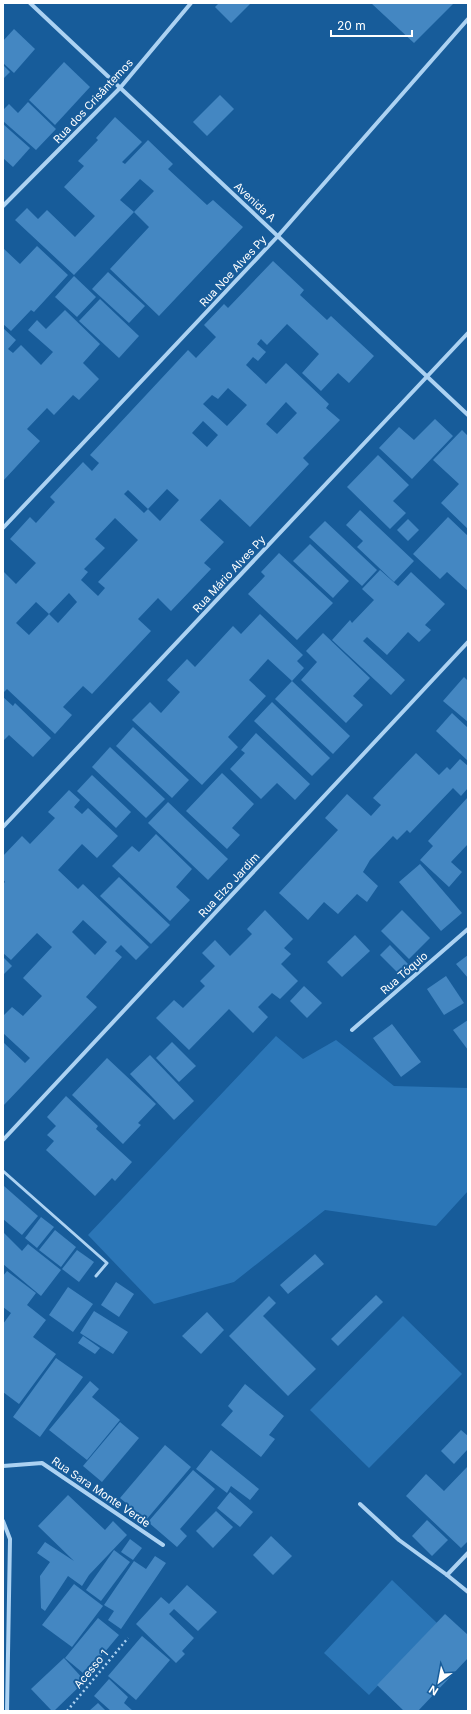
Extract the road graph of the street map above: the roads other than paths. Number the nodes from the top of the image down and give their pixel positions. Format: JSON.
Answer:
{"nodes":[{"id":1,"x":30,"y":3,"type":"edge"},
{"id":2,"x":191,"y":3,"type":"edge"},
{"id":3,"x":468,"y":19,"type":"edge"},
{"id":4,"x":120,"y":88,"type":"junction"},
{"id":5,"x":3,"y":206,"type":"edge"},
{"id":6,"x":278,"y":236,"type":"junction"},
{"id":7,"x":468,"y":333,"type":"edge"},
{"id":8,"x":428,"y":377,"type":"junction"},
{"id":9,"x":468,"y":415,"type":"edge"},
{"id":10,"x":3,"y":528,"type":"edge"},
{"id":11,"x":468,"y":642,"type":"edge"},
{"id":12,"x":3,"y":827,"type":"edge"},
{"id":13,"x":468,"y":929,"type":"edge"},
{"id":14,"x":352,"y":1030,"type":"dead end"},
{"id":15,"x":3,"y":1140,"type":"edge"},
{"id":16,"x":3,"y":1171,"type":"edge"},
{"id":17,"x":96,"y":1276,"type":"dead end"},
{"id":18,"x":3,"y":1466,"type":"edge"},
{"id":19,"x":360,"y":1504,"type":"dead end"},
{"id":20,"x":3,"y":1521,"type":"edge"},
{"id":21,"x":163,"y":1545,"type":"dead end"},
{"id":22,"x":468,"y":1553,"type":"edge"},
{"id":23,"x":447,"y":1575,"type":"junction"},
{"id":24,"x":468,"y":1592,"type":"edge"},
{"id":25,"x":7,"y":1711,"type":"edge"}],
"edges":[{"from":1,"to":4,"type":"street","name":"Avenida A"},
{"from":2,"to":4,"type":"street","name":"Rua dos Crisântemos"},
{"from":3,"to":6,"type":"street","name":"Rua Noe Alves Py"},
{"from":4,"to":5,"type":"street","name":"Rua dos Crisântemos"},
{"from":4,"to":6,"type":"street","name":"Avenida A"},
{"from":6,"to":8,"type":"street","name":"Avenida A"},
{"from":6,"to":10,"type":"street","name":"Rua Noe Alves Py"},
{"from":7,"to":8,"type":"street","name":"Rua Mário Alves Py"},
{"from":8,"to":9,"type":"street","name":"Avenida A"},
{"from":8,"to":12,"type":"street","name":"Rua Mário Alves Py"},
{"from":11,"to":15,"type":"street","name":"Rua Elzo Jardim"},
{"from":13,"to":14,"type":"street","name":"Rua Tóquio"},
{"from":16,"to":17,"type":"lane"},
{"from":18,"to":21,"type":"street","name":"Rua Sara Monte Verde"},
{"from":19,"to":23,"type":"street"},
{"from":20,"to":25,"type":"street"},
{"from":22,"to":23,"type":"street"},
{"from":23,"to":24,"type":"street"}]}
